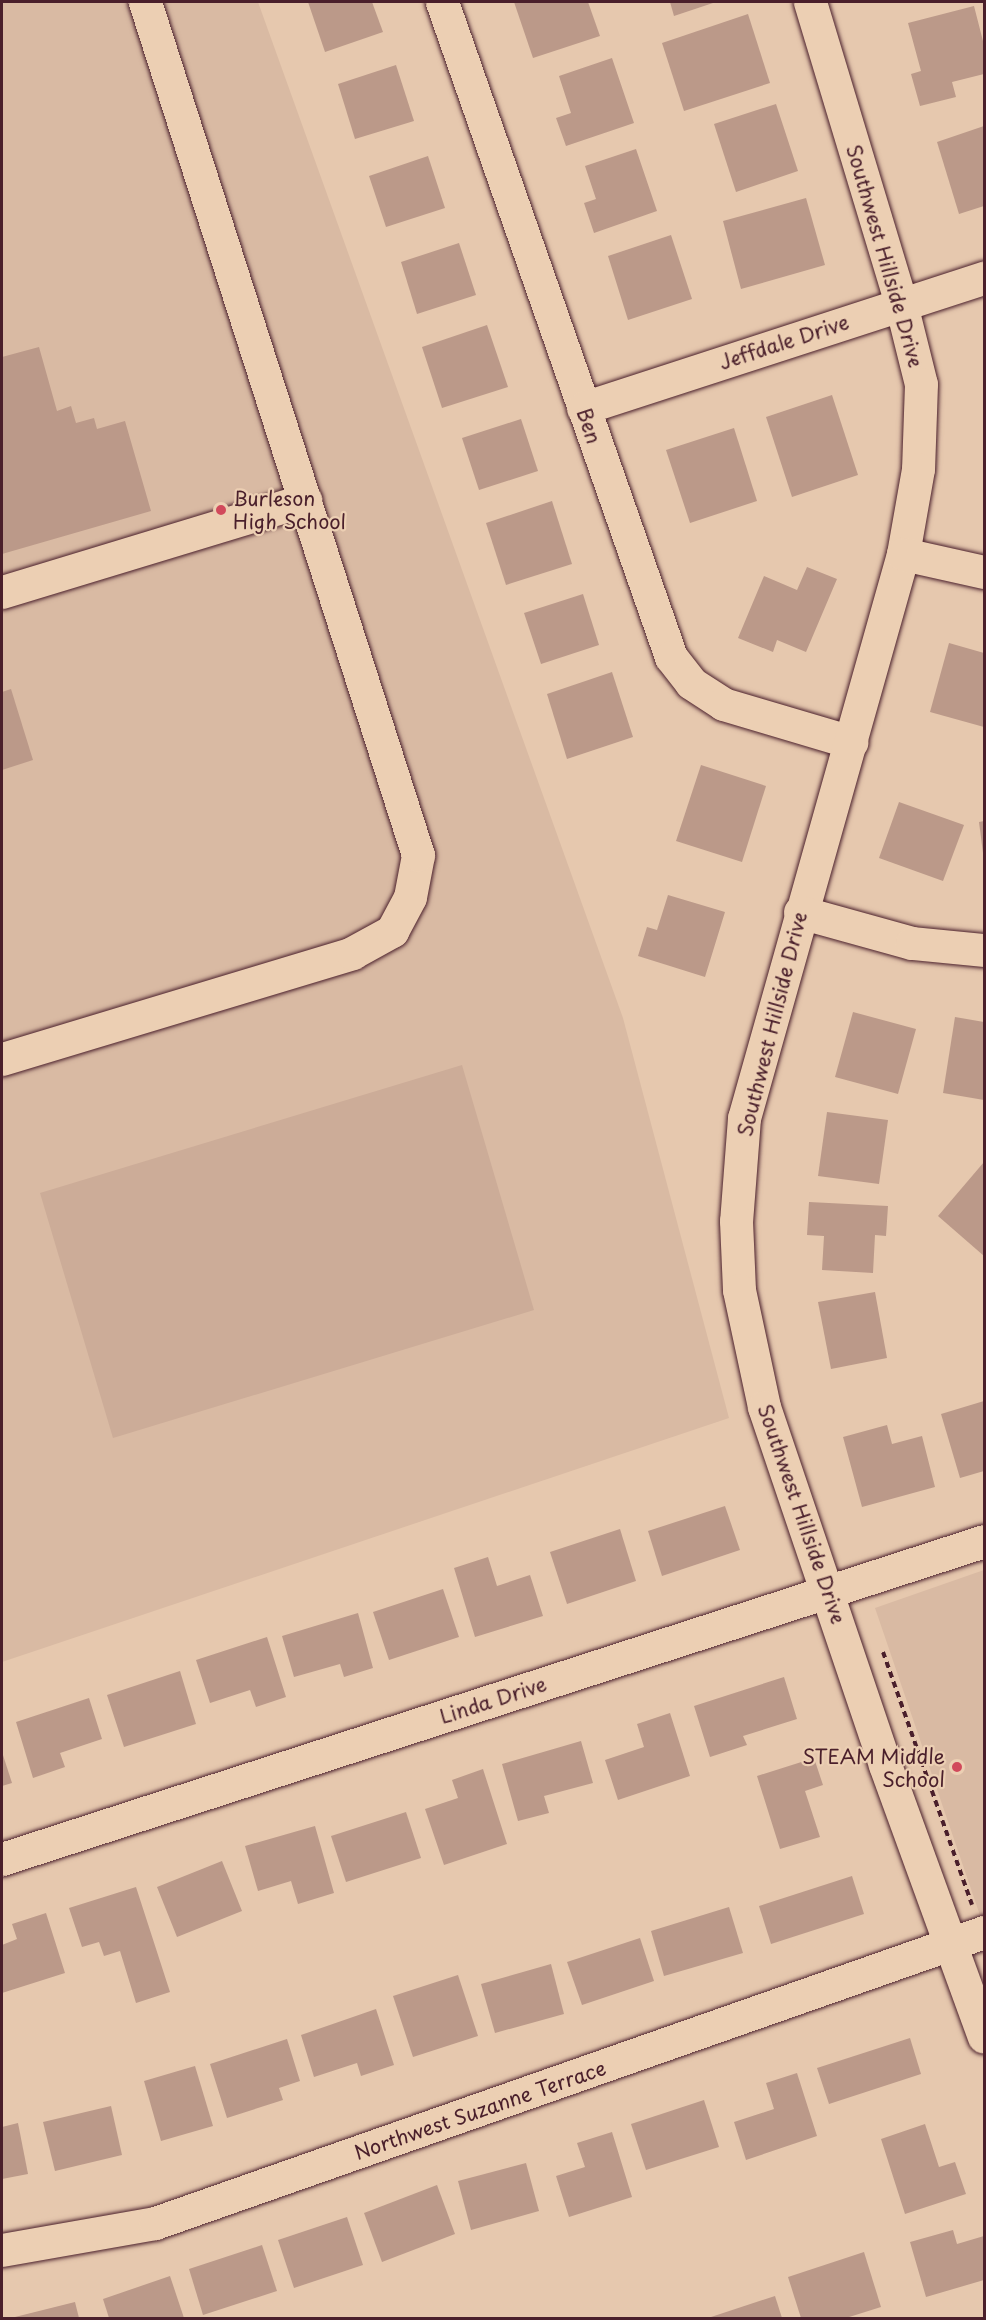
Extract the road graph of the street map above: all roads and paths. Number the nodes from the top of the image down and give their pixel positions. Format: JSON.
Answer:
{"nodes":[{"id":1,"x":145,"y":2,"type":"edge"},
{"id":2,"x":442,"y":2,"type":"edge"},
{"id":3,"x":810,"y":2,"type":"edge"},
{"id":4,"x":984,"y":278,"type":"edge"},
{"id":5,"x":901,"y":304,"type":"junction"},
{"id":6,"x":583,"y":408,"type":"junction"},
{"id":7,"x":304,"y":500,"type":"junction"},
{"id":8,"x":903,"y":554,"type":"junction"},
{"id":9,"x":984,"y":572,"type":"edge"},
{"id":10,"x":2,"y":591,"type":"edge"},
{"id":11,"x":851,"y":742,"type":"junction"},
{"id":12,"x":800,"y":912,"type":"junction"},
{"id":13,"x":984,"y":950,"type":"edge"},
{"id":14,"x":2,"y":1059,"type":"edge"},
{"id":15,"x":984,"y":1541,"type":"edge"},
{"id":16,"x":829,"y":1591,"type":"junction"},
{"id":17,"x":879,"y":1641,"type":"dead end"},
{"id":18,"x":2,"y":1859,"type":"edge"},
{"id":19,"x":973,"y":1937,"type":"edge"},
{"id":20,"x":984,"y":2037,"type":"edge"},
{"id":21,"x":2,"y":2250,"type":"edge"}],
"edges":[{"from":1,"to":7,"type":"street"},
{"from":2,"to":6,"type":"street","name":"Ben"},
{"from":3,"to":5,"type":"street","name":"Southwest Hillside Drive"},
{"from":4,"to":5,"type":"street","name":"Jeffdale Drive"},
{"from":5,"to":6,"type":"street","name":"Jeffdale Drive"},
{"from":5,"to":8,"type":"street","name":"Southwest Hillside Drive"},
{"from":6,"to":11,"type":"street","name":"Ben"},
{"from":7,"to":10,"type":"street"},
{"from":7,"to":14,"type":"street"},
{"from":8,"to":9,"type":"street"},
{"from":8,"to":11,"type":"street","name":"Southwest Hillside Drive"},
{"from":11,"to":12,"type":"street","name":"Southwest Hillside Drive"},
{"from":12,"to":13,"type":"street"},
{"from":12,"to":16,"type":"street","name":"Southwest Hillside Drive"},
{"from":15,"to":16,"type":"street","name":"Linda Drive"},
{"from":16,"to":18,"type":"street","name":"Linda Drive"},
{"from":16,"to":19,"type":"street","name":"Southwest Hillside Drive"},
{"from":17,"to":19,"type":"path"},
{"from":19,"to":20,"type":"street","name":"Southwest Hillside Drive"},
{"from":19,"to":21,"type":"street","name":"Northwest Suzanne Terrace"}]}
